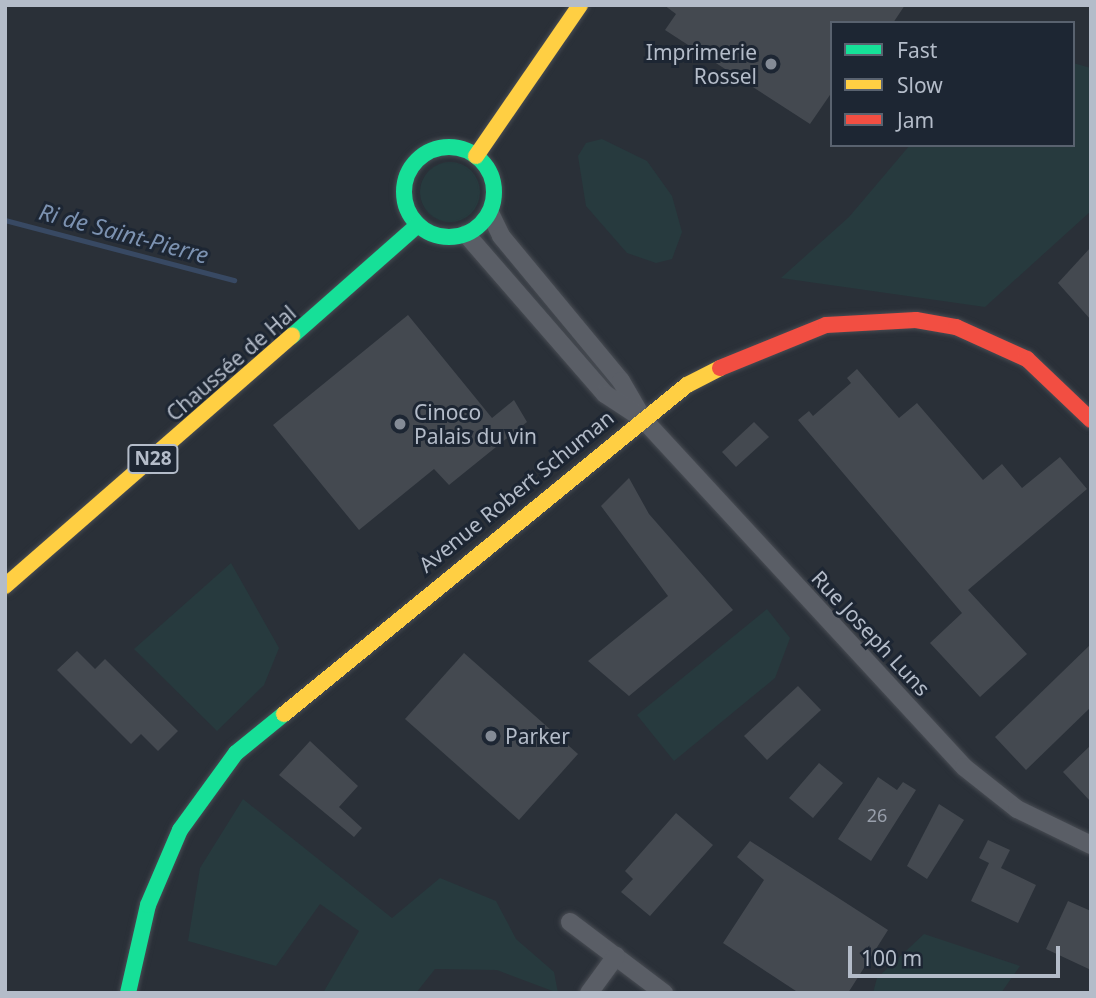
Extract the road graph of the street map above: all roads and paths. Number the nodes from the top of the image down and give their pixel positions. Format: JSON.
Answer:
{"nodes":[{"id":1,"x":580,"y":5,"type":"edge"},
{"id":2,"x":476,"y":156,"type":"junction"},
{"id":3,"x":490,"y":213,"type":"junction"},
{"id":4,"x":418,"y":225,"type":"junction"},
{"id":5,"x":466,"y":234,"type":"junction"},
{"id":6,"x":643,"y":419,"type":"junction"},
{"id":7,"x":1091,"y":420,"type":"edge"},
{"id":8,"x":5,"y":586,"type":"edge"},
{"id":9,"x":1091,"y":845,"type":"edge"},
{"id":10,"x":570,"y":922,"type":"dead end"},
{"id":11,"x":616,"y":956,"type":"junction"},
{"id":12,"x":128,"y":993,"type":"edge"},
{"id":13,"x":589,"y":993,"type":"edge"},
{"id":14,"x":664,"y":993,"type":"edge"}],
"edges":[{"from":1,"to":2,"type":"street"},
{"from":2,"to":3,"type":"street"},
{"from":2,"to":4,"type":"street"},
{"from":3,"to":5,"type":"street"},
{"from":3,"to":6,"type":"street","name":"Rue Joseph Luns"},
{"from":4,"to":5,"type":"street"},
{"from":4,"to":8,"type":"street","name":"Chaussée de Hal","number":"N28"},
{"from":5,"to":6,"type":"street","name":"Rue Joseph Luns"},
{"from":6,"to":7,"type":"street","name":"Avenue Robert Schuman"},
{"from":6,"to":9,"type":"street","name":"Rue Joseph Luns"},
{"from":6,"to":12,"type":"street","name":"Avenue Robert Schuman"},
{"from":10,"to":11,"type":"street"},
{"from":11,"to":13,"type":"street"},
{"from":11,"to":14,"type":"street"}]}
